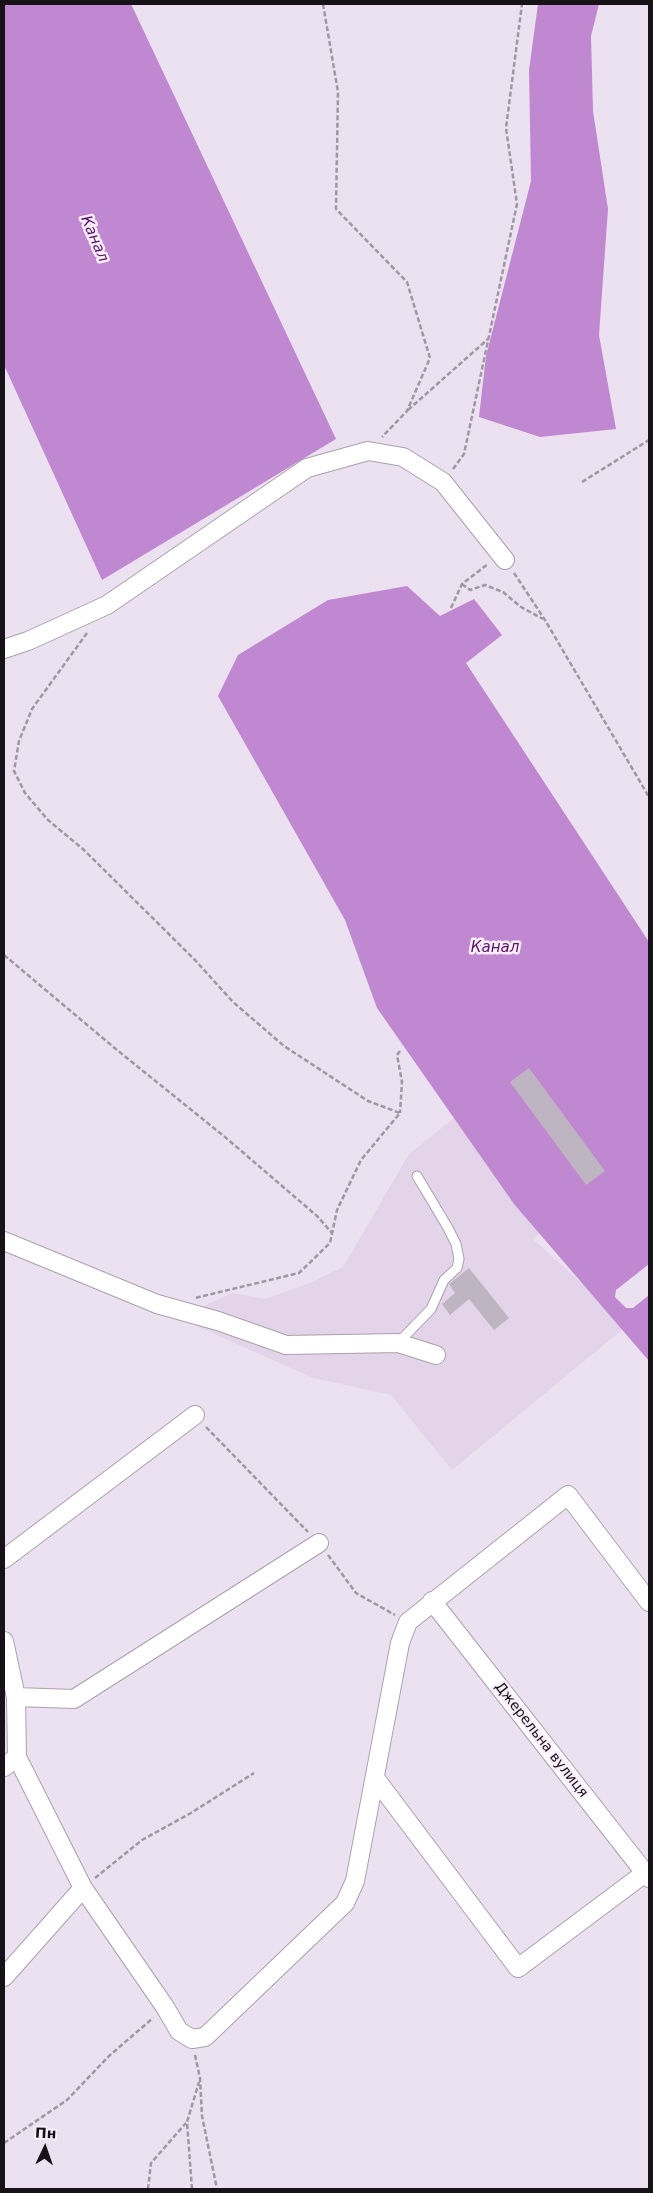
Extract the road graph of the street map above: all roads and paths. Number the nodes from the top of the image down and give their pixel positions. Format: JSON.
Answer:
{"nodes":[{"id":1,"x":323,"y":4,"type":"edge"},
{"id":2,"x":522,"y":4,"type":"edge"},
{"id":3,"x":489,"y":338,"type":"junction"},
{"id":4,"x":407,"y":411,"type":"junction"},
{"id":5,"x":649,"y":440,"type":"edge"},
{"id":6,"x":368,"y":451,"type":"junction"},
{"id":7,"x":442,"y":482,"type":"junction"},
{"id":8,"x":582,"y":482,"type":"dead end"},
{"id":9,"x":503,"y":557,"type":"junction"},
{"id":10,"x":462,"y":584,"type":"junction"},
{"id":11,"x":451,"y":608,"type":"dead end"},
{"id":12,"x":545,"y":620,"type":"junction"},
{"id":13,"x":90,"y":629,"type":"dead end"},
{"id":14,"x":4,"y":649,"type":"edge"},
{"id":15,"x":649,"y":797,"type":"edge"},
{"id":16,"x":4,"y":954,"type":"edge"},
{"id":17,"x":400,"y":1050,"type":"dead end"},
{"id":18,"x":400,"y":1113,"type":"junction"},
{"id":19,"x":417,"y":1176,"type":"dead end"},
{"id":20,"x":332,"y":1233,"type":"junction"},
{"id":21,"x":4,"y":1241,"type":"edge"},
{"id":22,"x":170,"y":1307,"type":"junction"},
{"id":23,"x":398,"y":1343,"type":"junction"},
{"id":24,"x":436,"y":1356,"type":"dead end"},
{"id":25,"x":195,"y":1415,"type":"joint"},
{"id":26,"x":319,"y":1543,"type":"junction"},
{"id":27,"x":4,"y":1559,"type":"edge"},
{"id":28,"x":432,"y":1601,"type":"junction"},
{"id":29,"x":649,"y":1602,"type":"edge"},
{"id":30,"x":408,"y":1622,"type":"junction"},
{"id":31,"x":4,"y":1642,"type":"edge"},
{"id":32,"x":16,"y":1697,"type":"junction"},
{"id":33,"x":10,"y":1762,"type":"edge"},
{"id":34,"x":254,"y":1773,"type":"dead end"},
{"id":35,"x":375,"y":1778,"type":"junction"},
{"id":36,"x":647,"y":1876,"type":"edge"},
{"id":37,"x":83,"y":1888,"type":"junction"},
{"id":38,"x":4,"y":1977,"type":"edge"},
{"id":39,"x":166,"y":2007,"type":"junction"},
{"id":40,"x":192,"y":2039,"type":"junction"},
{"id":41,"x":200,"y":2078,"type":"junction"},
{"id":42,"x":187,"y":2122,"type":"junction"},
{"id":43,"x":4,"y":2143,"type":"edge"},
{"id":44,"x":148,"y":2189,"type":"edge"},
{"id":45,"x":192,"y":2189,"type":"edge"},
{"id":46,"x":217,"y":2189,"type":"edge"}],
"edges":[{"from":1,"to":4,"type":"path"},
{"from":2,"to":3,"type":"path"},
{"from":3,"to":4,"type":"path"},
{"from":3,"to":7,"type":"path"},
{"from":4,"to":6,"type":"path"},
{"from":5,"to":8,"type":"path"},
{"from":6,"to":7,"type":"street"},
{"from":6,"to":14,"type":"street"},
{"from":7,"to":9,"type":"street"},
{"from":9,"to":10,"type":"path"},
{"from":9,"to":12,"type":"path"},
{"from":10,"to":11,"type":"path"},
{"from":10,"to":12,"type":"path"},
{"from":12,"to":15,"type":"path"},
{"from":13,"to":18,"type":"path"},
{"from":16,"to":20,"type":"path"},
{"from":17,"to":18,"type":"path"},
{"from":18,"to":20,"type":"path"},
{"from":19,"to":23,"type":"lane"},
{"from":20,"to":22,"type":"path"},
{"from":21,"to":22,"type":"street"},
{"from":22,"to":23,"type":"street"},
{"from":23,"to":24,"type":"street"},
{"from":25,"to":26,"type":"path"},
{"from":25,"to":27,"type":"street"},
{"from":26,"to":30,"type":"path"},
{"from":26,"to":32,"type":"street"},
{"from":28,"to":29,"type":"street"},
{"from":28,"to":30,"type":"street"},
{"from":28,"to":36,"type":"street","name":"Джерельна вулиця"},
{"from":30,"to":35,"type":"street"},
{"from":31,"to":32,"type":"street"},
{"from":32,"to":33,"type":"street"},
{"from":33,"to":37,"type":"street"},
{"from":34,"to":37,"type":"path"},
{"from":35,"to":36,"type":"street"},
{"from":35,"to":40,"type":"street"},
{"from":37,"to":38,"type":"street"},
{"from":37,"to":39,"type":"street"},
{"from":39,"to":40,"type":"street"},
{"from":39,"to":43,"type":"path"},
{"from":40,"to":41,"type":"path"},
{"from":41,"to":42,"type":"path"},
{"from":41,"to":46,"type":"path"},
{"from":42,"to":44,"type":"path"},
{"from":42,"to":45,"type":"path"}]}
